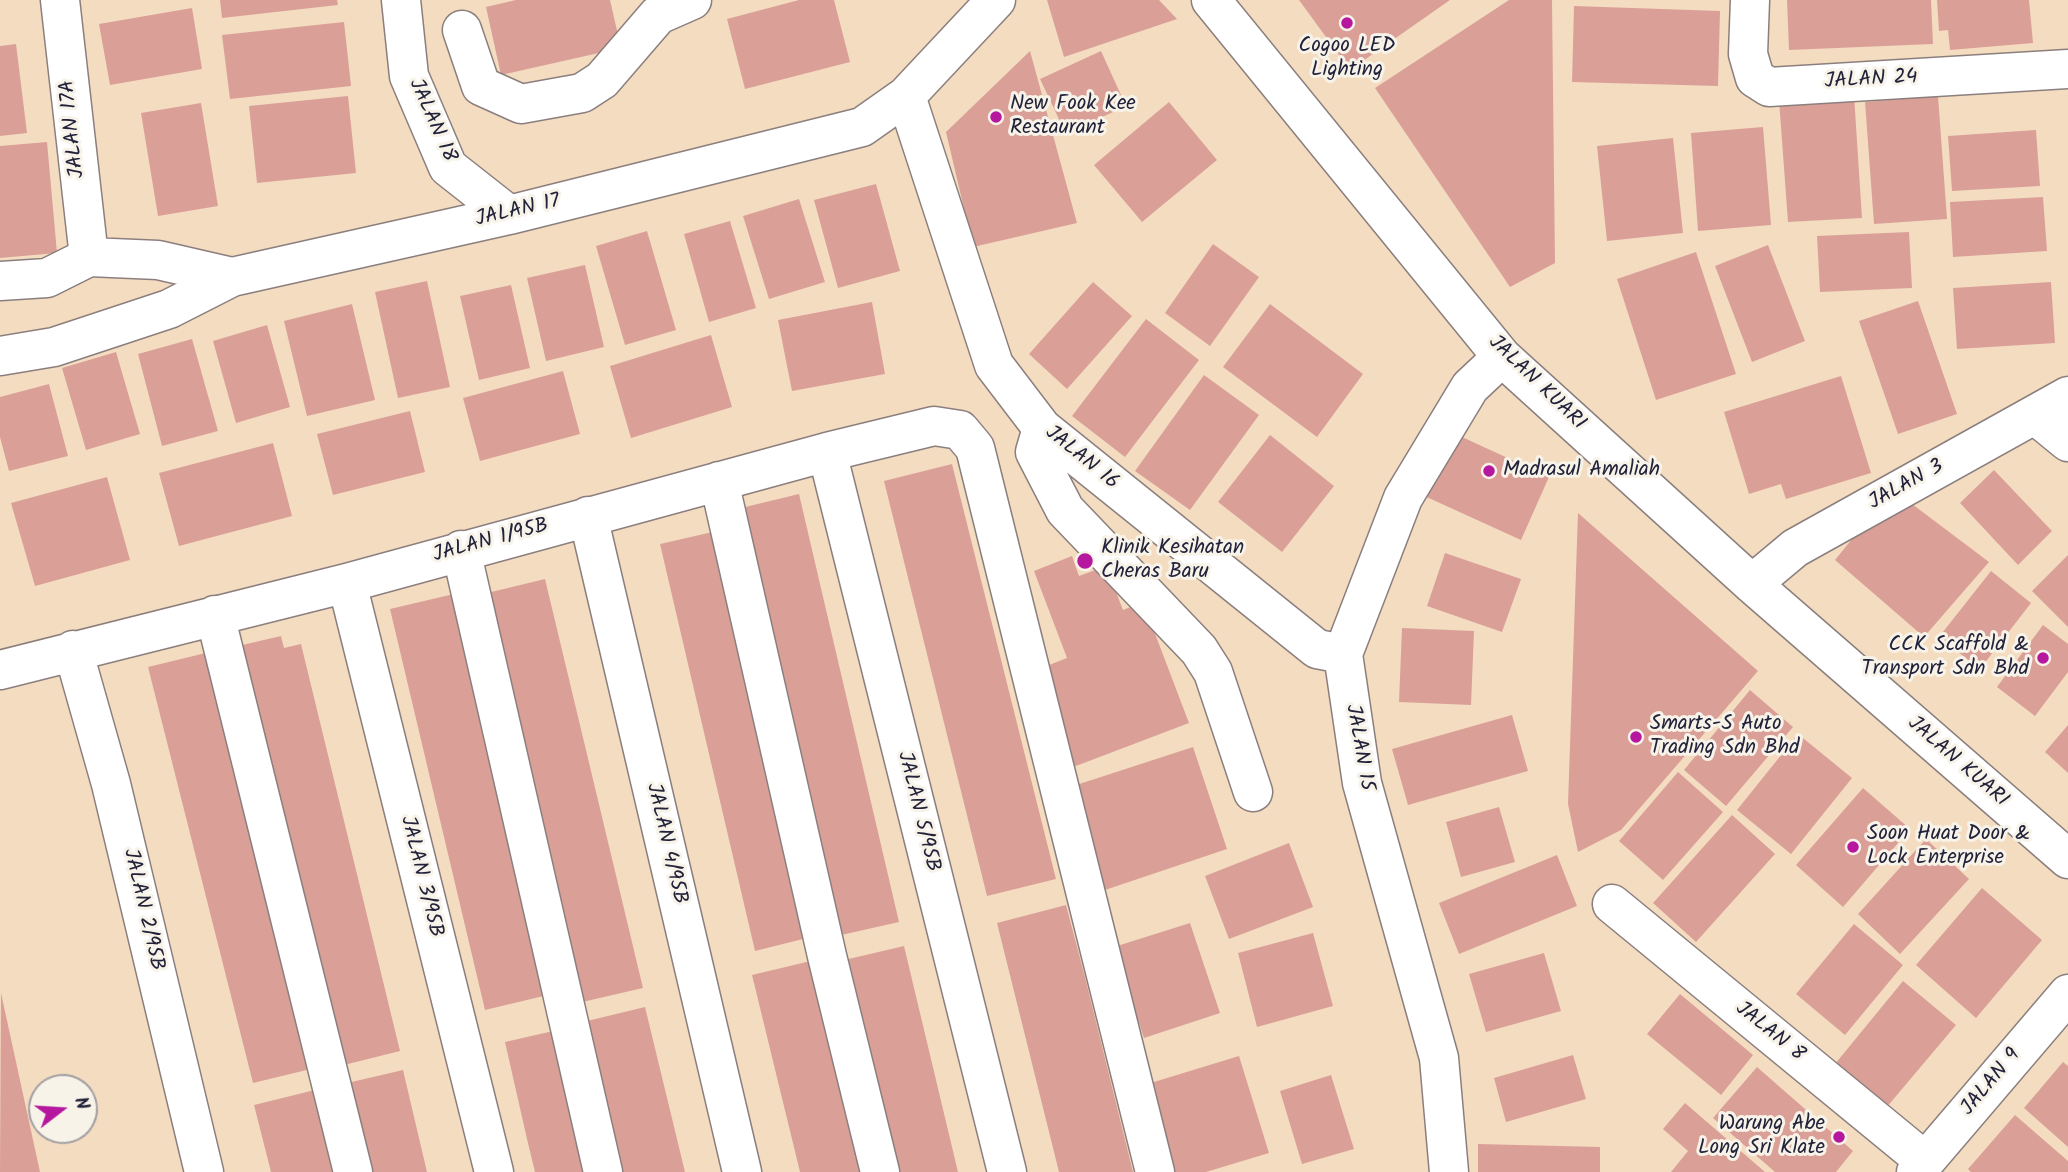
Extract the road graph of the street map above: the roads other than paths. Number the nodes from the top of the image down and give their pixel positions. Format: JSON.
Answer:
{"nodes":[{"id":1,"x":60,"y":0,"type":"edge"},
{"id":2,"x":401,"y":0,"type":"edge"},
{"id":3,"x":692,"y":0,"type":"edge"},
{"id":4,"x":996,"y":0,"type":"edge"},
{"id":5,"x":1211,"y":0,"type":"edge"},
{"id":6,"x":1751,"y":0,"type":"edge"},
{"id":7,"x":462,"y":30,"type":"dead end"},
{"id":8,"x":2068,"y":69,"type":"edge"},
{"id":9,"x":906,"y":96,"type":"junction"},
{"id":10,"x":509,"y":215,"type":"junction"},
{"id":11,"x":89,"y":257,"type":"junction"},
{"id":12,"x":232,"y":277,"type":"junction"},
{"id":13,"x":0,"y":281,"type":"edge"},
{"id":14,"x":0,"y":356,"type":"edge"},
{"id":15,"x":1502,"y":357,"type":"junction"},
{"id":16,"x":2068,"y":397,"type":"edge"},
{"id":17,"x":2035,"y":415,"type":"junction"},
{"id":18,"x":1042,"y":428,"type":"junction"},
{"id":19,"x":2068,"y":442,"type":"edge"},
{"id":20,"x":827,"y":452,"type":"junction"},
{"id":21,"x":719,"y":481,"type":"junction"},
{"id":22,"x":588,"y":516,"type":"junction"},
{"id":23,"x":461,"y":550,"type":"junction"},
{"id":24,"x":347,"y":583,"type":"junction"},
{"id":25,"x":1752,"y":584,"type":"junction"},
{"id":26,"x":215,"y":615,"type":"junction"},
{"id":27,"x":73,"y":650,"type":"junction"},
{"id":28,"x":1343,"y":654,"type":"junction"},
{"id":29,"x":0,"y":670,"type":"edge"},
{"id":30,"x":1254,"y":792,"type":"dead end"},
{"id":31,"x":2068,"y":859,"type":"edge"},
{"id":32,"x":1612,"y":904,"type":"dead end"},
{"id":33,"x":2068,"y":994,"type":"edge"},
{"id":34,"x":1921,"y":1167,"type":"edge"},
{"id":35,"x":204,"y":1172,"type":"edge"},
{"id":36,"x":353,"y":1172,"type":"edge"},
{"id":37,"x":494,"y":1172,"type":"edge"},
{"id":38,"x":603,"y":1172,"type":"edge"},
{"id":39,"x":742,"y":1172,"type":"edge"},
{"id":40,"x":880,"y":1172,"type":"edge"},
{"id":41,"x":1007,"y":1172,"type":"edge"},
{"id":42,"x":1155,"y":1172,"type":"edge"},
{"id":43,"x":1449,"y":1172,"type":"edge"}],
"edges":[{"from":1,"to":11,"type":"street","name":"JALAN 17A"},
{"from":2,"to":10,"type":"street","name":"JALAN 18"},
{"from":3,"to":7,"type":"street"},
{"from":4,"to":9,"type":"street","name":"JALAN 17"},
{"from":5,"to":15,"type":"street","name":"JALAN KUARI"},
{"from":6,"to":8,"type":"street","name":"JALAN 24"},
{"from":9,"to":10,"type":"street","name":"JALAN 17"},
{"from":9,"to":18,"type":"street","name":"JALAN 16"},
{"from":10,"to":12,"type":"street","name":"JALAN 17"},
{"from":11,"to":12,"type":"street"},
{"from":11,"to":13,"type":"street"},
{"from":12,"to":14,"type":"street","name":"JALAN 17"},
{"from":15,"to":25,"type":"street","name":"JALAN KUARI"},
{"from":15,"to":28,"type":"street","name":"JALAN 15"},
{"from":16,"to":17,"type":"street","name":"JALAN 3"},
{"from":17,"to":19,"type":"street"},
{"from":17,"to":25,"type":"street","name":"JALAN 3"},
{"from":18,"to":28,"type":"street","name":"JALAN 16"},
{"from":18,"to":30,"type":"street"},
{"from":20,"to":21,"type":"street","name":"JALAN 1/95B"},
{"from":20,"to":41,"type":"street","name":"JALAN 5/95B"},
{"from":20,"to":42,"type":"street","name":"JALAN 1/95B"},
{"from":21,"to":22,"type":"street","name":"JALAN 1/95B"},
{"from":21,"to":40,"type":"street"},
{"from":22,"to":23,"type":"street","name":"JALAN 1/95B"},
{"from":22,"to":39,"type":"street","name":"JALAN 4/95B"},
{"from":23,"to":24,"type":"street","name":"JALAN 1/95B"},
{"from":23,"to":38,"type":"street"},
{"from":24,"to":26,"type":"street","name":"JALAN 1/95B"},
{"from":24,"to":37,"type":"street","name":"JALAN 3/95B"},
{"from":25,"to":31,"type":"street","name":"JALAN KUARI"},
{"from":26,"to":27,"type":"street","name":"JALAN 1/95B"},
{"from":26,"to":36,"type":"street"},
{"from":27,"to":29,"type":"street","name":"JALAN 1/95B"},
{"from":27,"to":35,"type":"street","name":"JALAN 2/95B"},
{"from":28,"to":43,"type":"street","name":"JALAN 15"},
{"from":32,"to":34,"type":"street","name":"JALAN 8"},
{"from":33,"to":34,"type":"street","name":"JALAN 9"}]}
